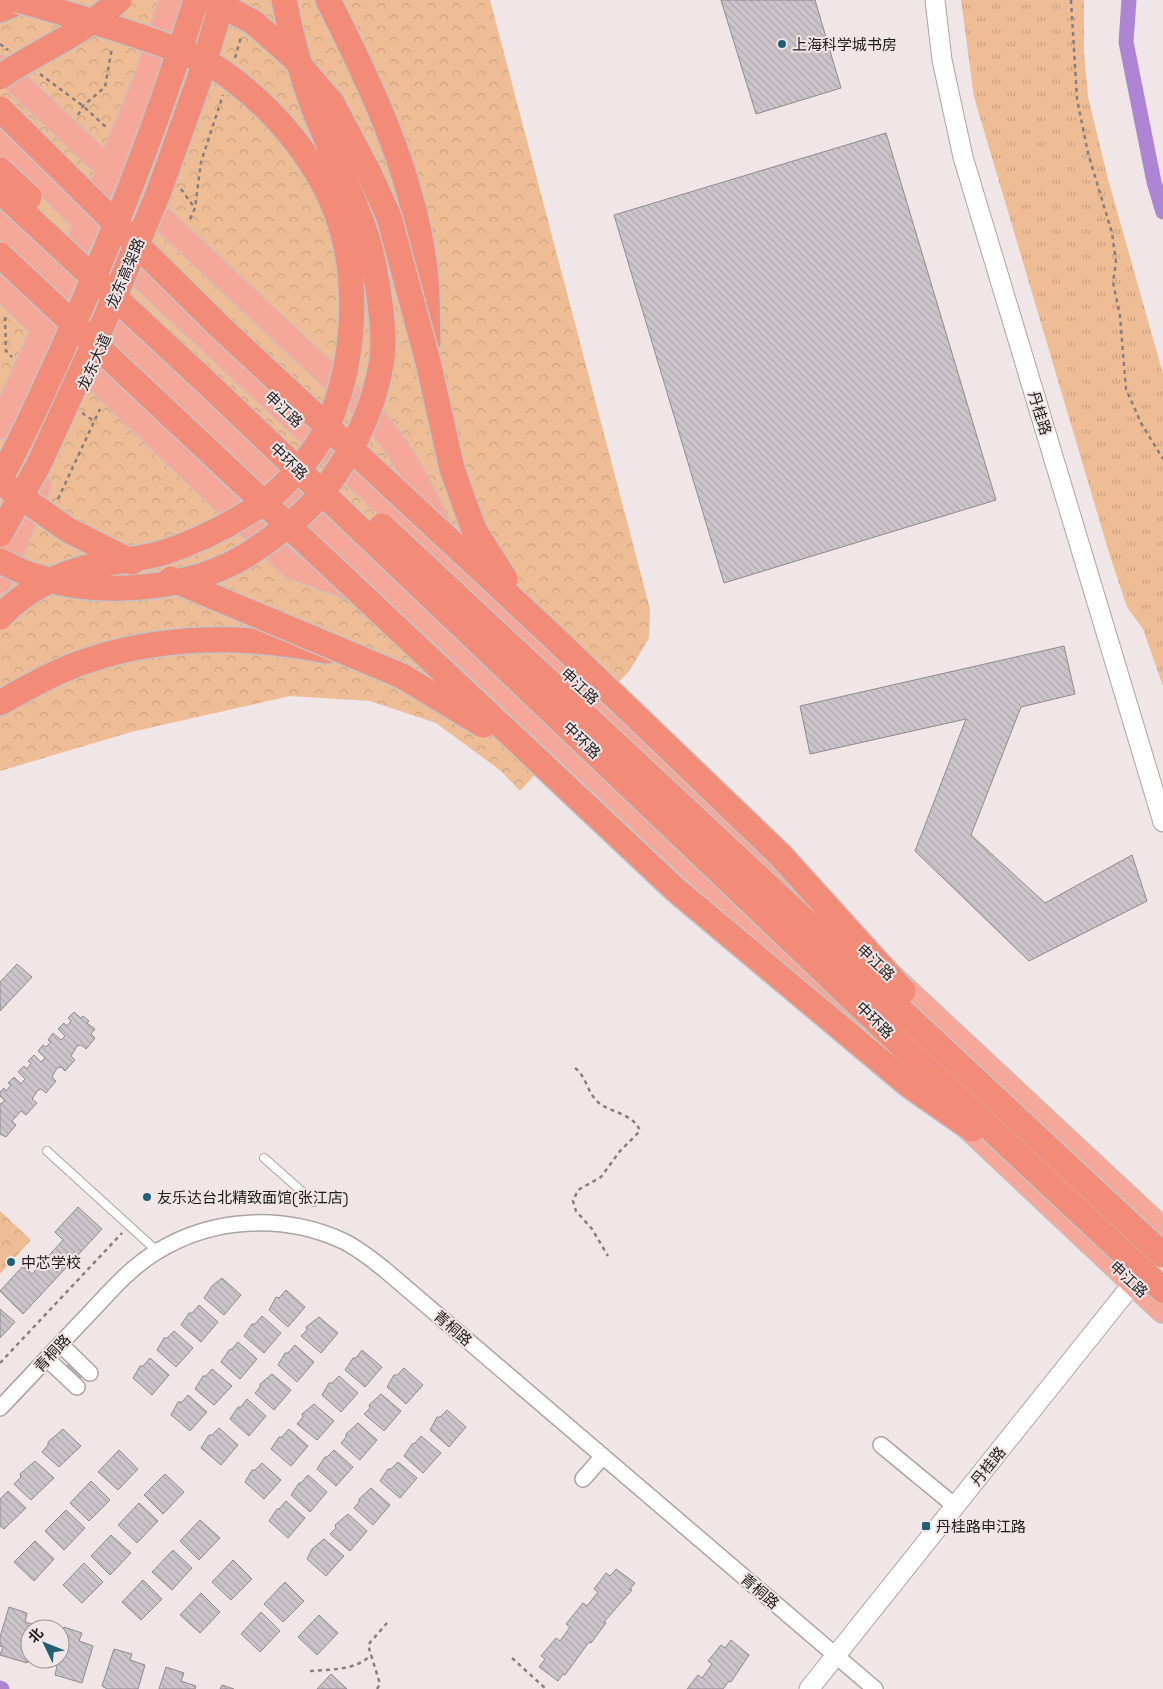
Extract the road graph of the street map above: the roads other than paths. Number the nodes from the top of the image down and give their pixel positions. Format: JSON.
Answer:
{"nodes":[{"id":1,"x":18,"y":0,"type":"edge"},
{"id":2,"x":25,"y":0,"type":"edge"},
{"id":3,"x":119,"y":0,"type":"edge"},
{"id":4,"x":171,"y":0,"type":"edge"},
{"id":5,"x":196,"y":0,"type":"edge"},
{"id":6,"x":211,"y":0,"type":"edge"},
{"id":7,"x":223,"y":0,"type":"edge"},
{"id":8,"x":234,"y":0,"type":"edge"},
{"id":9,"x":284,"y":0,"type":"edge"},
{"id":10,"x":328,"y":0,"type":"edge"},
{"id":11,"x":936,"y":0,"type":"edge"},
{"id":12,"x":944,"y":0,"type":"edge"},
{"id":13,"x":0,"y":10,"type":"edge"},
{"id":14,"x":8,"y":61,"type":"edge"},
{"id":15,"x":0,"y":77,"type":"edge"},
{"id":16,"x":0,"y":109,"type":"edge"},
{"id":17,"x":0,"y":139,"type":"edge"},
{"id":18,"x":0,"y":170,"type":"edge"},
{"id":19,"x":110,"y":170,"type":"junction"},
{"id":20,"x":0,"y":191,"type":"edge"},
{"id":21,"x":158,"y":216,"type":"junction"},
{"id":22,"x":0,"y":223,"type":"edge"},
{"id":23,"x":87,"y":224,"type":"junction"},
{"id":24,"x":0,"y":254,"type":"edge"},
{"id":25,"x":135,"y":270,"type":"junction"},
{"id":26,"x":63,"y":283,"type":"junction"},
{"id":27,"x":0,"y":287,"type":"edge"},
{"id":28,"x":110,"y":327,"type":"junction"},
{"id":29,"x":43,"y":328,"type":"junction"},
{"id":30,"x":428,"y":362,"type":"junction"},
{"id":31,"x":90,"y":372,"type":"junction"},
{"id":32,"x":0,"y":427,"type":"edge"},
{"id":33,"x":0,"y":481,"type":"edge"},
{"id":34,"x":0,"y":534,"type":"edge"},
{"id":35,"x":0,"y":562,"type":"edge"},
{"id":36,"x":458,"y":570,"type":"junction"},
{"id":37,"x":0,"y":581,"type":"edge"},
{"id":38,"x":0,"y":617,"type":"edge"},
{"id":39,"x":548,"y":633,"type":"junction"},
{"id":40,"x":452,"y":643,"type":"junction"},
{"id":41,"x":362,"y":658,"type":"junction"},
{"id":42,"x":0,"y":703,"type":"edge"},
{"id":43,"x":543,"y":766,"type":"junction"},
{"id":44,"x":1163,"y":796,"type":"edge"},
{"id":45,"x":1163,"y":822,"type":"edge"},
{"id":46,"x":1001,"y":1102,"type":"junction"},
{"id":47,"x":47,"y":1151,"type":"dead end"},
{"id":48,"x":264,"y":1158,"type":"dead end"},
{"id":49,"x":1033,"y":1169,"type":"junction"},
{"id":50,"x":314,"y":1202,"type":"dead end"},
{"id":51,"x":1163,"y":1230,"type":"edge"},
{"id":52,"x":1163,"y":1240,"type":"edge"},
{"id":53,"x":157,"y":1251,"type":"junction"},
{"id":54,"x":1163,"y":1256,"type":"edge"},
{"id":55,"x":1143,"y":1282,"type":"edge"},
{"id":56,"x":1163,"y":1311,"type":"edge"},
{"id":57,"x":60,"y":1344,"type":"junction"},
{"id":58,"x":47,"y":1358,"type":"junction"},
{"id":59,"x":90,"y":1373,"type":"dead end"},
{"id":60,"x":77,"y":1387,"type":"dead end"},
{"id":61,"x":0,"y":1408,"type":"edge"},
{"id":62,"x":881,"y":1445,"type":"dead end"},
{"id":63,"x":603,"y":1456,"type":"junction"},
{"id":64,"x":583,"y":1479,"type":"dead end"},
{"id":65,"x":955,"y":1506,"type":"junction"},
{"id":66,"x":839,"y":1659,"type":"junction"},
{"id":67,"x":809,"y":1689,"type":"edge"},
{"id":68,"x":822,"y":1689,"type":"edge"},
{"id":69,"x":876,"y":1689,"type":"edge"}],
"edges":[{"from":1,"to":38,"type":"highway","bridge":true},
{"from":2,"to":13,"type":"highway"},
{"from":3,"to":15,"type":"highway","bridge":true},
{"from":4,"to":19,"type":"main road"},
{"from":5,"to":33,"type":"highway","name":"龙东高架路","bridge":true},
{"from":6,"to":30,"type":"highway","bridge":true},
{"from":7,"to":34,"type":"highway","name":"龙东高架路","bridge":true},
{"from":8,"to":21,"type":"main road","name":"龙东大道"},
{"from":9,"to":35,"type":"highway","bridge":true},
{"from":10,"to":30,"type":"highway","bridge":true},
{"from":11,"to":45,"type":"street","name":"丹桂路"},
{"from":12,"to":44,"type":"street","name":"丹桂路"},
{"from":14,"to":19,"type":"main road"},
{"from":16,"to":39,"type":"highway","bridge":true},
{"from":17,"to":23,"type":"main road","name":"申江路"},
{"from":18,"to":46,"type":"highway","name":"中环路","bridge":true},
{"from":19,"to":21,"type":"main road"},
{"from":19,"to":23,"type":"main road"},
{"from":20,"to":49,"type":"highway","name":"中环路","bridge":true},
{"from":21,"to":25,"type":"main road","name":"龙东大道"},
{"from":21,"to":36,"type":"main road"},
{"from":22,"to":26,"type":"main road","name":"申江路"},
{"from":23,"to":25,"type":"main road","name":"申江路"},
{"from":23,"to":26,"type":"main road"},
{"from":24,"to":43,"type":"highway","bridge":true},
{"from":25,"to":28,"type":"main road","name":"龙东大道"},
{"from":25,"to":36,"type":"main road","name":"申江路"},
{"from":26,"to":28,"type":"main road","name":"申江路"},
{"from":26,"to":29,"type":"main road"},
{"from":27,"to":29,"type":"main road"},
{"from":28,"to":31,"type":"main road","name":"龙东大道"},
{"from":28,"to":40,"type":"main road","name":"申江路"},
{"from":29,"to":31,"type":"main road"},
{"from":29,"to":32,"type":"main road"},
{"from":30,"to":39,"type":"highway","bridge":true},
{"from":31,"to":37,"type":"main road","name":"龙东大道"},
{"from":31,"to":40,"type":"main road"},
{"from":33,"to":41,"type":"highway","bridge":true},
{"from":36,"to":51,"type":"main road","name":"申江路"},
{"from":39,"to":46,"type":"highway","bridge":true},
{"from":40,"to":55,"type":"main road","name":"申江路"},
{"from":41,"to":42,"type":"highway","bridge":true},
{"from":41,"to":43,"type":"highway","bridge":true},
{"from":43,"to":49,"type":"highway","bridge":true},
{"from":46,"to":54,"type":"highway","name":"中环路","bridge":true},
{"from":47,"to":53,"type":"lane"},
{"from":48,"to":50,"type":"lane"},
{"from":49,"to":55,"type":"highway","name":"中环路","bridge":true},
{"from":52,"to":55,"type":"street","name":"丹桂路"},
{"from":53,"to":57,"type":"street","name":"青桐路"},
{"from":53,"to":63,"type":"street","name":"青桐路"},
{"from":54,"to":55,"type":"street","name":"丹桂路"},
{"from":55,"to":56,"type":"main road","name":"申江路"},
{"from":55,"to":65,"type":"street","name":"丹桂路"},
{"from":55,"to":66,"type":"street","name":"丹桂路"},
{"from":57,"to":58,"type":"street","name":"青桐路"},
{"from":57,"to":59,"type":"street"},
{"from":58,"to":60,"type":"street"},
{"from":58,"to":61,"type":"street","name":"青桐路"},
{"from":62,"to":65,"type":"street"},
{"from":63,"to":64,"type":"street"},
{"from":63,"to":66,"type":"street","name":"青桐路"},
{"from":65,"to":66,"type":"street","name":"丹桂路"},
{"from":66,"to":67,"type":"street","name":"丹桂路"},
{"from":66,"to":68,"type":"street","name":"丹桂路"},
{"from":66,"to":69,"type":"street","name":"青桐路"}]}
